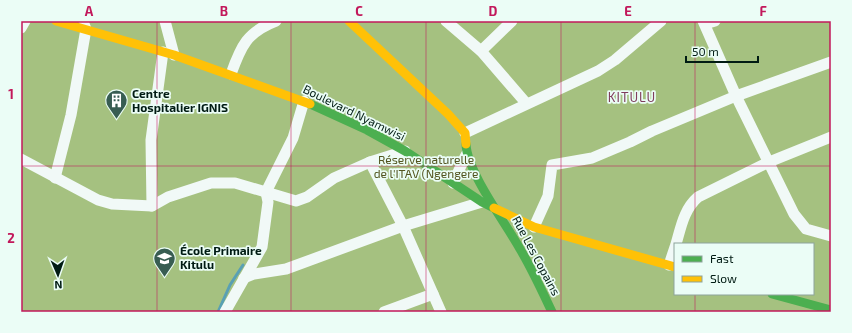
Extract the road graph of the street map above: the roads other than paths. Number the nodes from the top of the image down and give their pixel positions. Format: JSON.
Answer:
{"nodes":[{"id":1,"x":25,"y":21,"type":"edge"},
{"id":2,"x":56,"y":21,"type":"edge"},
{"id":3,"x":165,"y":21,"type":"edge"},
{"id":4,"x":276,"y":21,"type":"edge"},
{"id":5,"x":349,"y":21,"type":"edge"},
{"id":6,"x":446,"y":21,"type":"edge"},
{"id":7,"x":512,"y":21,"type":"edge"},
{"id":8,"x":661,"y":21,"type":"edge"},
{"id":9,"x":708,"y":22,"type":"edge"},
{"id":10,"x":85,"y":25,"type":"edge"},
{"id":11,"x":21,"y":28,"type":"edge"},
{"id":12,"x":481,"y":51,"type":"junction"},
{"id":13,"x":163,"y":52,"type":"junction"},
{"id":14,"x":174,"y":55,"type":"junction"},
{"id":15,"x":831,"y":62,"type":"edge"},
{"id":16,"x":231,"y":74,"type":"junction"},
{"id":17,"x":736,"y":96,"type":"junction"},
{"id":18,"x":304,"y":101,"type":"junction"},
{"id":19,"x":526,"y":103,"type":"junction"},
{"id":20,"x":465,"y":133,"type":"junction"},
{"id":21,"x":831,"y":137,"type":"edge"},
{"id":22,"x":405,"y":151,"type":"junction"},
{"id":23,"x":466,"y":155,"type":"junction"},
{"id":24,"x":21,"y":159,"type":"edge"},
{"id":25,"x":370,"y":162,"type":"junction"},
{"id":26,"x":769,"y":162,"type":"junction"},
{"id":27,"x":55,"y":178,"type":"junction"},
{"id":28,"x":453,"y":183,"type":"junction"},
{"id":29,"x":266,"y":192,"type":"junction"},
{"id":30,"x":482,"y":202,"type":"junction"},
{"id":31,"x":152,"y":206,"type":"junction"},
{"id":32,"x":499,"y":212,"type":"junction"},
{"id":33,"x":403,"y":226,"type":"junction"},
{"id":34,"x":534,"y":227,"type":"junction"},
{"id":35,"x":831,"y":236,"type":"edge"},
{"id":36,"x":676,"y":243,"type":"edge"},
{"id":37,"x":674,"y":252,"type":"edge"},
{"id":38,"x":672,"y":266,"type":"edge"},
{"id":39,"x":244,"y":278,"type":"junction"},
{"id":40,"x":433,"y":294,"type":"junction"},
{"id":41,"x":776,"y":295,"type":"edge"},
{"id":42,"x":831,"y":310,"type":"edge"},
{"id":43,"x":225,"y":312,"type":"edge"},
{"id":44,"x":384,"y":312,"type":"edge"},
{"id":45,"x":441,"y":312,"type":"edge"},
{"id":46,"x":552,"y":312,"type":"edge"}],
"edges":[{"from":1,"to":11,"type":"street"},
{"from":2,"to":10,"type":"main road","name":"Boulevard Nyamwisi"},
{"from":3,"to":14,"type":"street"},
{"from":4,"to":16,"type":"street"},
{"from":5,"to":20,"type":"main road"},
{"from":6,"to":12,"type":"street"},
{"from":7,"to":12,"type":"street"},
{"from":8,"to":19,"type":"street"},
{"from":9,"to":17,"type":"street"},
{"from":10,"to":13,"type":"main road","name":"Boulevard Nyamwisi"},
{"from":10,"to":27,"type":"street"},
{"from":12,"to":19,"type":"street"},
{"from":13,"to":14,"type":"main road","name":"Boulevard Nyamwisi"},
{"from":13,"to":31,"type":"street"},
{"from":14,"to":16,"type":"main road","name":"Boulevard Nyamwisi"},
{"from":15,"to":17,"type":"street"},
{"from":16,"to":18,"type":"main road","name":"Boulevard Nyamwisi"},
{"from":17,"to":26,"type":"street"},
{"from":17,"to":34,"type":"street"},
{"from":18,"to":22,"type":"main road","name":"Boulevard Nyamwisi"},
{"from":18,"to":29,"type":"street"},
{"from":19,"to":20,"type":"street"},
{"from":20,"to":23,"type":"main road"},
{"from":21,"to":26,"type":"street"},
{"from":22,"to":25,"type":"street"},
{"from":22,"to":28,"type":"main road","name":"Boulevard Nyamwisi"},
{"from":23,"to":28,"type":"street"},
{"from":23,"to":32,"type":"main road","name":"Rue Les Copains"},
{"from":24,"to":27,"type":"street"},
{"from":25,"to":29,"type":"street"},
{"from":25,"to":33,"type":"street"},
{"from":26,"to":35,"type":"street"},
{"from":26,"to":36,"type":"street"},
{"from":27,"to":31,"type":"street"},
{"from":28,"to":30,"type":"main road","name":"Boulevard Nyamwisi"},
{"from":29,"to":31,"type":"street"},
{"from":29,"to":39,"type":"street"},
{"from":30,"to":32,"type":"main road","name":"Boulevard Nyamwisi"},
{"from":30,"to":33,"type":"street"},
{"from":32,"to":34,"type":"main road","name":"Boulevard Nyamwisi"},
{"from":32,"to":46,"type":"main road","name":"Rue Les Copains"},
{"from":33,"to":39,"type":"street"},
{"from":33,"to":40,"type":"street"},
{"from":34,"to":38,"type":"main road","name":"Boulevard Nyamwisi"},
{"from":37,"to":38,"type":"street"},
{"from":39,"to":43,"type":"street"},
{"from":40,"to":44,"type":"street"},
{"from":40,"to":45,"type":"street"},
{"from":41,"to":42,"type":"main road"}]}
